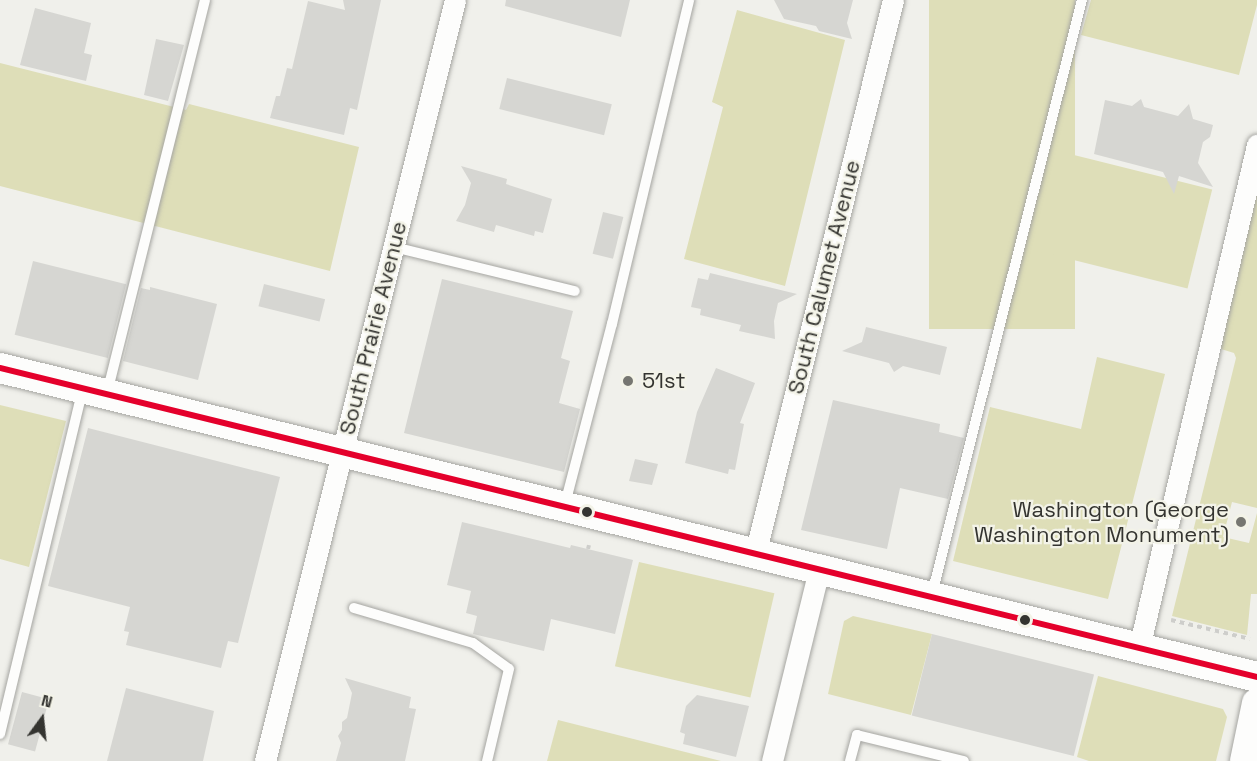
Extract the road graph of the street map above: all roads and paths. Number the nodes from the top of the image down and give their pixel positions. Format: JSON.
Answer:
{"nodes":[{"id":1,"x":205,"y":0,"type":"edge"},
{"id":2,"x":455,"y":0,"type":"edge"},
{"id":3,"x":689,"y":0,"type":"edge"},
{"id":4,"x":893,"y":0,"type":"edge"},
{"id":5,"x":1082,"y":0,"type":"edge"},
{"id":6,"x":1257,"y":145,"type":"edge"},
{"id":7,"x":393,"y":247,"type":"junction"},
{"id":8,"x":575,"y":291,"type":"dead end"},
{"id":9,"x":0,"y":368,"type":"edge"},
{"id":10,"x":95,"y":392,"type":"junction"},
{"id":11,"x":342,"y":452,"type":"junction"},
{"id":12,"x":564,"y":507,"type":"junction"},
{"id":13,"x":755,"y":554,"type":"junction"},
{"id":14,"x":819,"y":570,"type":"junction"},
{"id":15,"x":931,"y":597,"type":"junction"},
{"id":16,"x":354,"y":608,"type":"dead end"},
{"id":17,"x":1171,"y":620,"type":"dead end"},
{"id":18,"x":1237,"y":636,"type":"junction"},
{"id":19,"x":1250,"y":639,"type":"dead end"},
{"id":20,"x":1236,"y":644,"type":"dead end"},
{"id":21,"x":1139,"y":648,"type":"junction"},
{"id":22,"x":1257,"y":677,"type":"edge"},
{"id":23,"x":1257,"y":703,"type":"edge"},
{"id":24,"x":0,"y":734,"type":"edge"},
{"id":25,"x":265,"y":761,"type":"edge"},
{"id":26,"x":487,"y":761,"type":"edge"},
{"id":27,"x":772,"y":761,"type":"edge"},
{"id":28,"x":850,"y":761,"type":"edge"},
{"id":29,"x":964,"y":761,"type":"edge"},
{"id":30,"x":1245,"y":761,"type":"edge"}],
"edges":[{"from":1,"to":10,"type":"lane"},
{"from":2,"to":7,"type":"street","name":"South Prairie Avenue"},
{"from":3,"to":12,"type":"lane"},
{"from":4,"to":13,"type":"street","name":"South Calumet Avenue"},
{"from":5,"to":15,"type":"lane"},
{"from":6,"to":21,"type":"street"},
{"from":7,"to":8,"type":"lane"},
{"from":7,"to":11,"type":"street","name":"South Prairie Avenue"},
{"from":9,"to":10,"type":"main road"},
{"from":10,"to":11,"type":"main road"},
{"from":10,"to":24,"type":"lane"},
{"from":11,"to":12,"type":"main road"},
{"from":11,"to":25,"type":"street","name":"South Prairie Avenue"},
{"from":12,"to":13,"type":"main road"},
{"from":13,"to":14,"type":"main road"},
{"from":14,"to":15,"type":"main road"},
{"from":14,"to":27,"type":"street"},
{"from":15,"to":21,"type":"main road"},
{"from":16,"to":26,"type":"lane"},
{"from":17,"to":18,"type":"path"},
{"from":18,"to":19,"type":"path"},
{"from":18,"to":20,"type":"path"},
{"from":21,"to":22,"type":"main road"},
{"from":23,"to":30,"type":"main road"},
{"from":28,"to":29,"type":"lane"}]}
